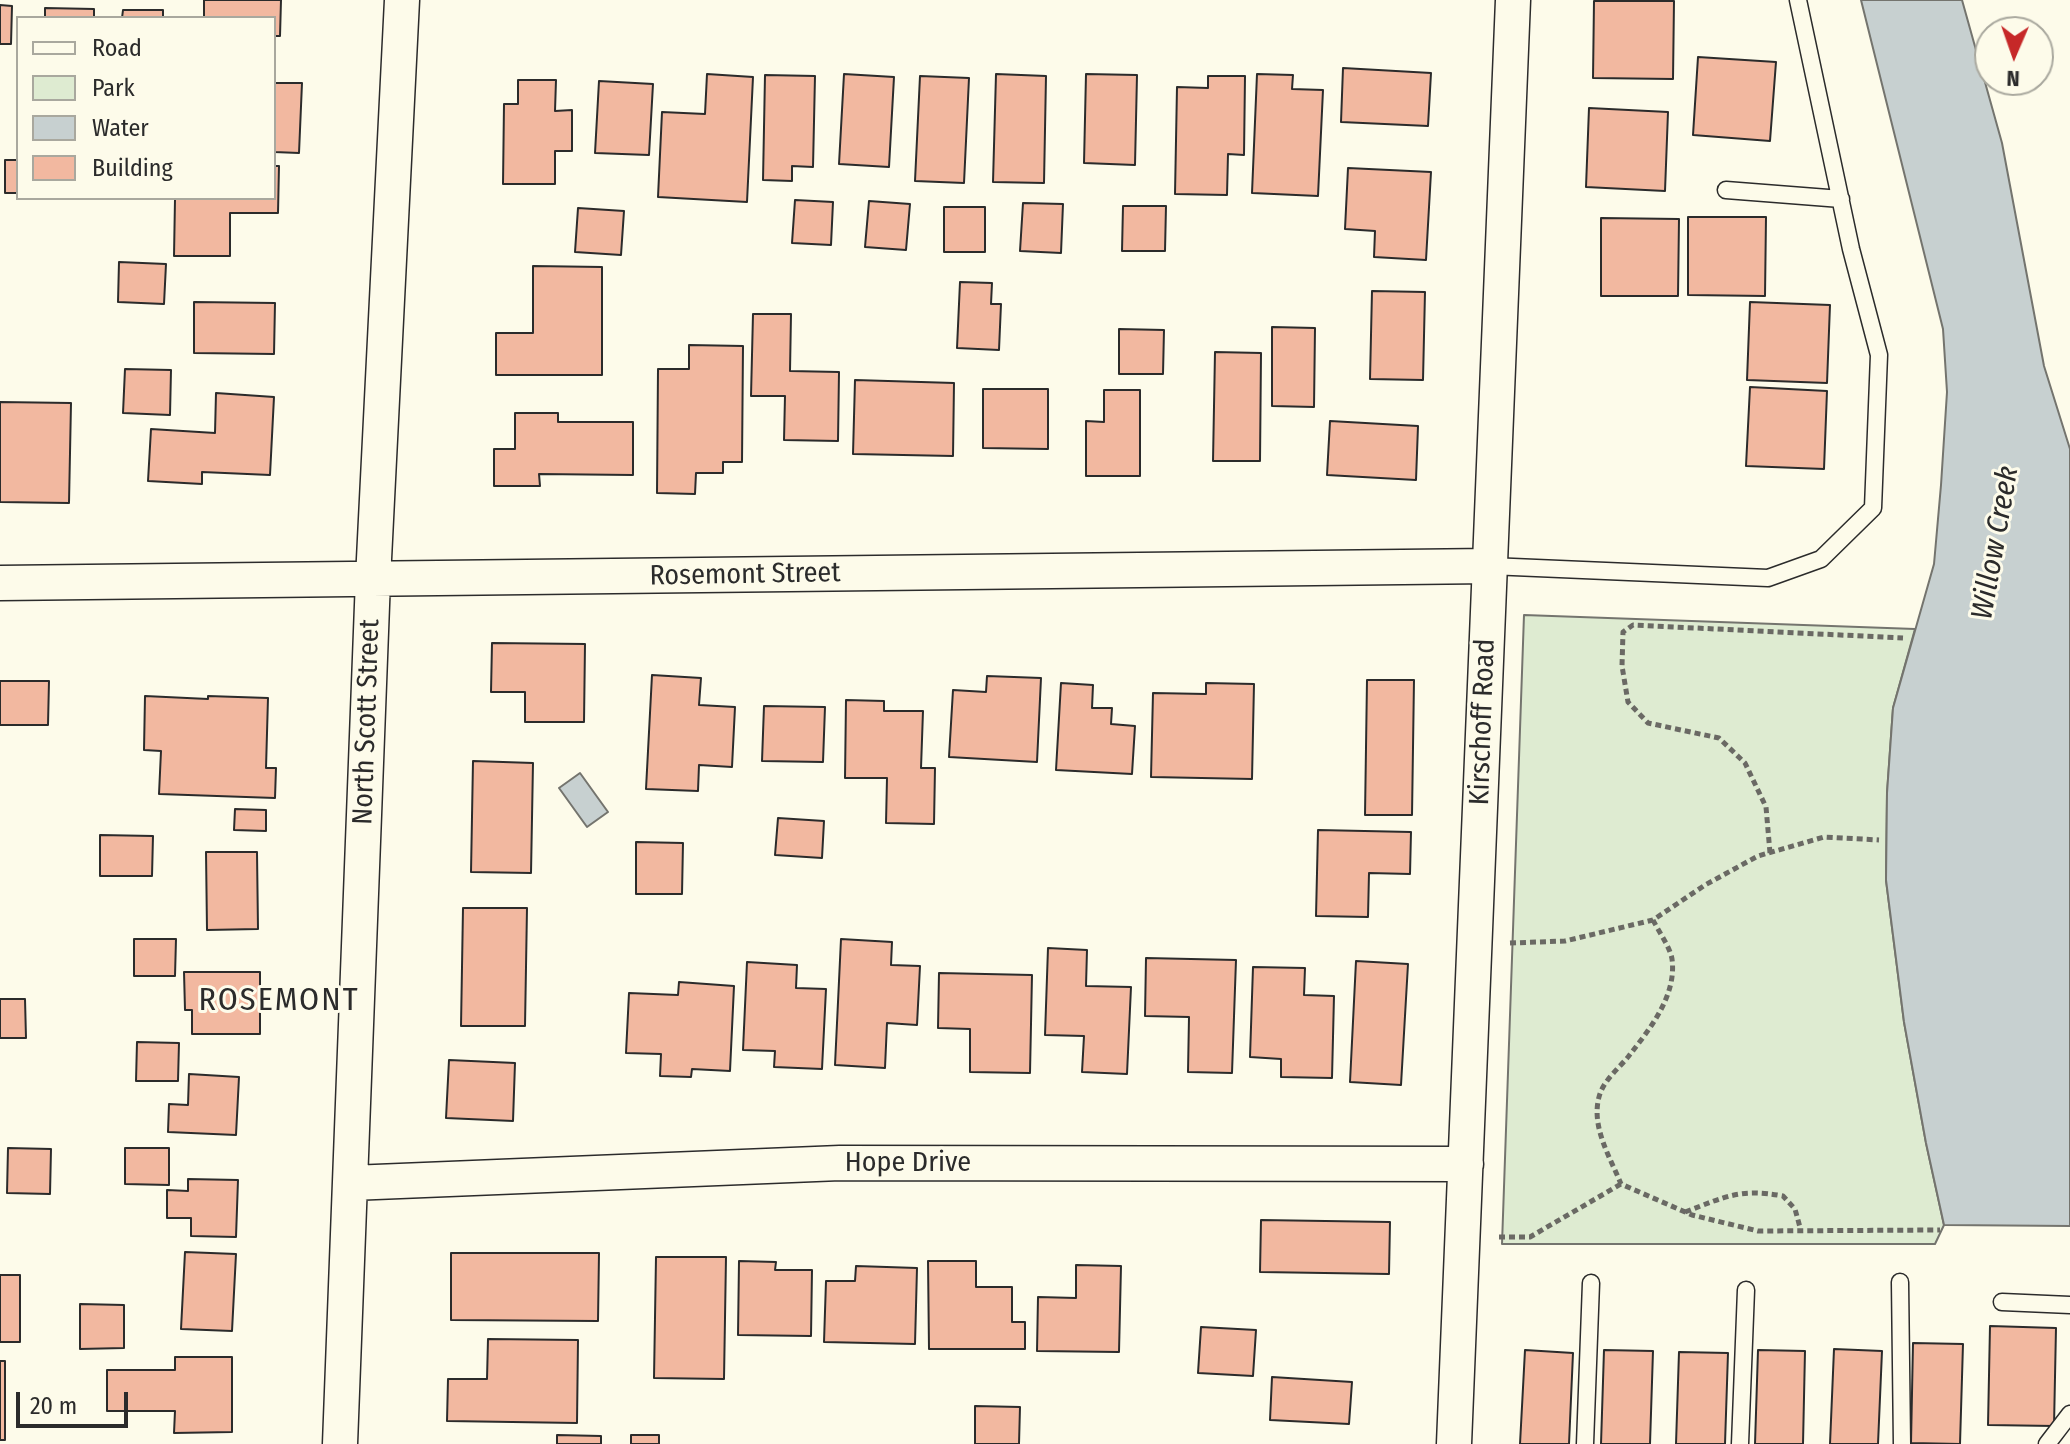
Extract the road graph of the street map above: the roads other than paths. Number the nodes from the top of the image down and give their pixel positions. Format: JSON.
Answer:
{"nodes":[{"id":1,"x":402,"y":0,"type":"edge"},
{"id":2,"x":1513,"y":0,"type":"edge"},
{"id":3,"x":1798,"y":0,"type":"edge"},
{"id":4,"x":1726,"y":190,"type":"dead end"},
{"id":5,"x":1841,"y":199,"type":"junction"},
{"id":6,"x":1490,"y":566,"type":"junction"},
{"id":7,"x":373,"y":579,"type":"junction"},
{"id":8,"x":0,"y":583,"type":"edge"},
{"id":9,"x":1466,"y":1164,"type":"junction"},
{"id":10,"x":351,"y":1183,"type":"junction"},
{"id":11,"x":1900,"y":1282,"type":"dead end"},
{"id":12,"x":1591,"y":1283,"type":"dead end"},
{"id":13,"x":1746,"y":1290,"type":"dead end"},
{"id":14,"x":2002,"y":1302,"type":"dead end"},
{"id":15,"x":2070,"y":1305,"type":"edge"},
{"id":16,"x":2070,"y":1414,"type":"edge"},
{"id":17,"x":340,"y":1444,"type":"edge"},
{"id":18,"x":1454,"y":1444,"type":"edge"},
{"id":19,"x":1585,"y":1444,"type":"edge"},
{"id":20,"x":1740,"y":1444,"type":"edge"},
{"id":21,"x":1902,"y":1444,"type":"edge"},
{"id":22,"x":2047,"y":1444,"type":"edge"}],
"edges":[{"from":1,"to":7,"type":"street","name":"North Scott Street"},
{"from":2,"to":6,"type":"street","name":"Kirschoff Road"},
{"from":3,"to":5,"type":"lane"},
{"from":4,"to":5,"type":"lane"},
{"from":5,"to":6,"type":"lane"},
{"from":6,"to":7,"type":"street","name":"Rosemont Street"},
{"from":6,"to":9,"type":"street","name":"Kirschoff Road"},
{"from":7,"to":8,"type":"street","name":"Rosemont Street"},
{"from":7,"to":10,"type":"street","name":"North Scott Street"},
{"from":9,"to":10,"type":"street","name":"Hope Drive"},
{"from":9,"to":18,"type":"street","name":"Kirschoff Road"},
{"from":10,"to":17,"type":"street","name":"North Scott Street"},
{"from":11,"to":21,"type":"lane"},
{"from":12,"to":19,"type":"lane"},
{"from":13,"to":20,"type":"lane"},
{"from":14,"to":15,"type":"lane"},
{"from":16,"to":22,"type":"lane"}]}
